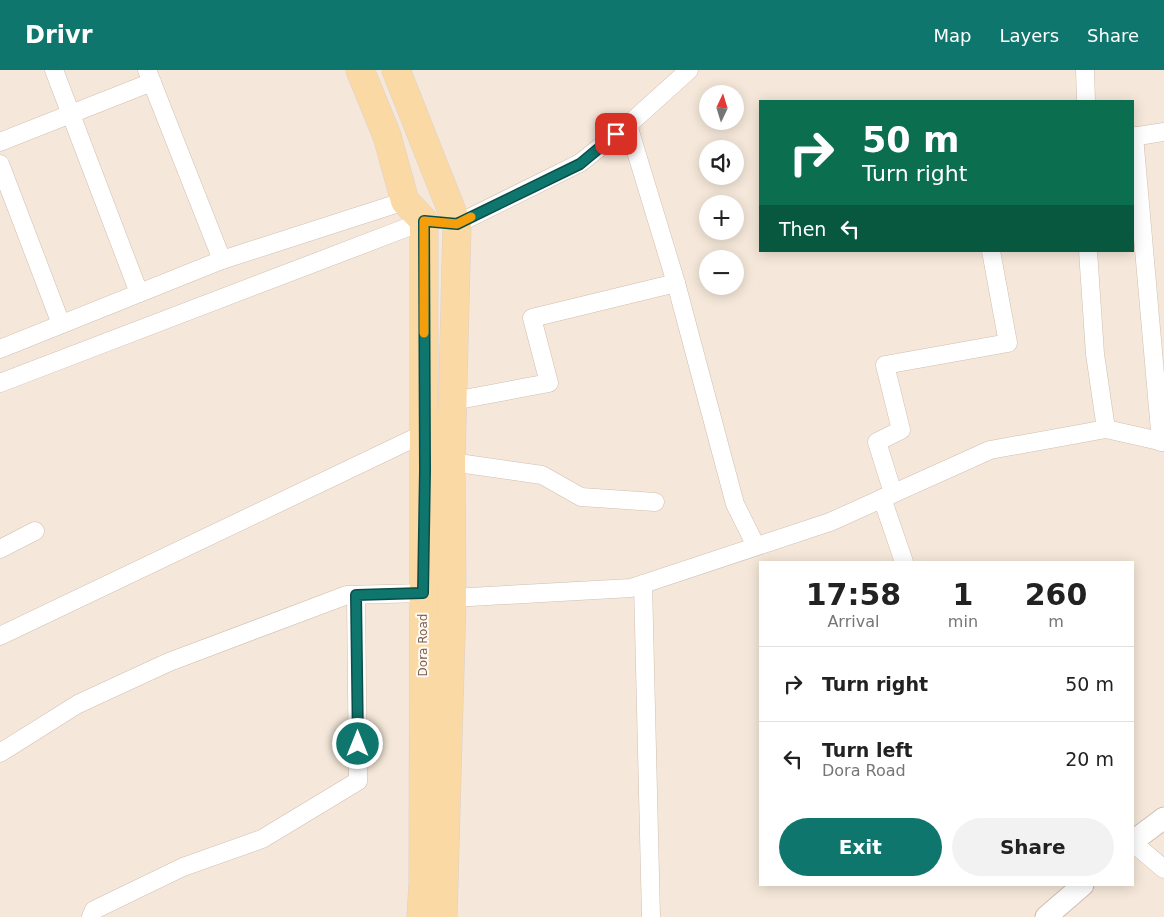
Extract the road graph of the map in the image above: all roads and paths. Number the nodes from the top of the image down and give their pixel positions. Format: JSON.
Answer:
{"nodes":[{"id":1,"x":54,"y":70,"type":"edge"},
{"id":2,"x":360,"y":70,"type":"edge"},
{"id":3,"x":396,"y":70,"type":"edge"},
{"id":4,"x":688,"y":70,"type":"edge"},
{"id":5,"x":1085,"y":70,"type":"edge"},
{"id":6,"x":150,"y":76,"type":"edge"},
{"id":7,"x":1086,"y":100,"type":"edge"},
{"id":8,"x":72,"y":114,"type":"junction"},
{"id":9,"x":628,"y":124,"type":"junction"},
{"id":10,"x":1164,"y":132,"type":"edge"},
{"id":11,"x":1134,"y":136,"type":"edge"},
{"id":12,"x":0,"y":142,"type":"edge"},
{"id":13,"x":1134,"y":146,"type":"edge"},
{"id":14,"x":0,"y":164,"type":"edge"},
{"id":15,"x":405,"y":201,"type":"junction"},
{"id":16,"x":424,"y":221,"type":"junction"},
{"id":17,"x":457,"y":224,"type":"junction"},
{"id":18,"x":991,"y":252,"type":"edge"},
{"id":19,"x":1088,"y":252,"type":"edge"},
{"id":20,"x":222,"y":260,"type":"junction"},
{"id":21,"x":676,"y":283,"type":"junction"},
{"id":22,"x":138,"y":294,"type":"junction"},
{"id":23,"x":61,"y":324,"type":"junction"},
{"id":24,"x":0,"y":349,"type":"edge"},
{"id":25,"x":0,"y":383,"type":"edge"},
{"id":26,"x":453,"y":401,"type":"junction"},
{"id":27,"x":1106,"y":429,"type":"junction"},
{"id":28,"x":424,"y":433,"type":"junction"},
{"id":29,"x":1163,"y":442,"type":"edge"},
{"id":30,"x":451,"y":462,"type":"junction"},
{"id":31,"x":888,"y":496,"type":"junction"},
{"id":32,"x":655,"y":502,"type":"dead end"},
{"id":33,"x":35,"y":531,"type":"dead end"},
{"id":34,"x":756,"y":546,"type":"junction"},
{"id":35,"x":0,"y":549,"type":"edge"},
{"id":36,"x":904,"y":561,"type":"edge"},
{"id":37,"x":643,"y":584,"type":"junction"},
{"id":38,"x":423,"y":593,"type":"junction"},
{"id":39,"x":356,"y":595,"type":"junction"},
{"id":40,"x":452,"y":598,"type":"junction"},
{"id":41,"x":0,"y":636,"type":"edge"},
{"id":42,"x":0,"y":754,"type":"edge"},
{"id":43,"x":1164,"y":818,"type":"edge"},
{"id":44,"x":1134,"y":840,"type":"edge"},
{"id":45,"x":1134,"y":844,"type":"edge"},
{"id":46,"x":1164,"y":869,"type":"edge"},
{"id":47,"x":1074,"y":888,"type":"edge"},
{"id":48,"x":1053,"y":915,"type":"edge"},
{"id":49,"x":91,"y":917,"type":"edge"},
{"id":50,"x":421,"y":917,"type":"edge"},
{"id":51,"x":443,"y":917,"type":"edge"},
{"id":52,"x":651,"y":917,"type":"edge"}],
"edges":[{"from":1,"to":8,"type":"street"},
{"from":2,"to":15,"type":"main road"},
{"from":3,"to":17,"type":"main road"},
{"from":4,"to":9,"type":"street"},
{"from":5,"to":7,"type":"street"},
{"from":6,"to":8,"type":"street"},
{"from":6,"to":20,"type":"street"},
{"from":8,"to":12,"type":"street"},
{"from":8,"to":22,"type":"street"},
{"from":9,"to":17,"type":"street"},
{"from":9,"to":21,"type":"street"},
{"from":10,"to":11,"type":"street"},
{"from":13,"to":29,"type":"street"},
{"from":14,"to":23,"type":"street"},
{"from":15,"to":16,"type":"main road"},
{"from":15,"to":20,"type":"street"},
{"from":16,"to":17,"type":"main road"},
{"from":16,"to":25,"type":"street"},
{"from":16,"to":28,"type":"main road","name":"Dora Road"},
{"from":17,"to":26,"type":"main road"},
{"from":18,"to":31,"type":"street"},
{"from":19,"to":27,"type":"street"},
{"from":20,"to":22,"type":"street"},
{"from":21,"to":26,"type":"street"},
{"from":21,"to":34,"type":"street"},
{"from":22,"to":23,"type":"street"},
{"from":23,"to":24,"type":"street"},
{"from":26,"to":30,"type":"main road"},
{"from":27,"to":29,"type":"street"},
{"from":27,"to":31,"type":"street"},
{"from":28,"to":38,"type":"main road","name":"Dora Road"},
{"from":28,"to":41,"type":"street"},
{"from":30,"to":32,"type":"street"},
{"from":30,"to":40,"type":"main road"},
{"from":31,"to":34,"type":"street"},
{"from":31,"to":36,"type":"street"},
{"from":33,"to":35,"type":"street"},
{"from":34,"to":37,"type":"street"},
{"from":37,"to":40,"type":"street"},
{"from":37,"to":52,"type":"street"},
{"from":38,"to":39,"type":"street"},
{"from":38,"to":40,"type":"main road"},
{"from":38,"to":50,"type":"main road","name":"Dora Road"},
{"from":39,"to":42,"type":"street"},
{"from":39,"to":49,"type":"street"},
{"from":40,"to":51,"type":"main road"},
{"from":43,"to":44,"type":"street"},
{"from":45,"to":46,"type":"street"},
{"from":47,"to":48,"type":"street"}]}
